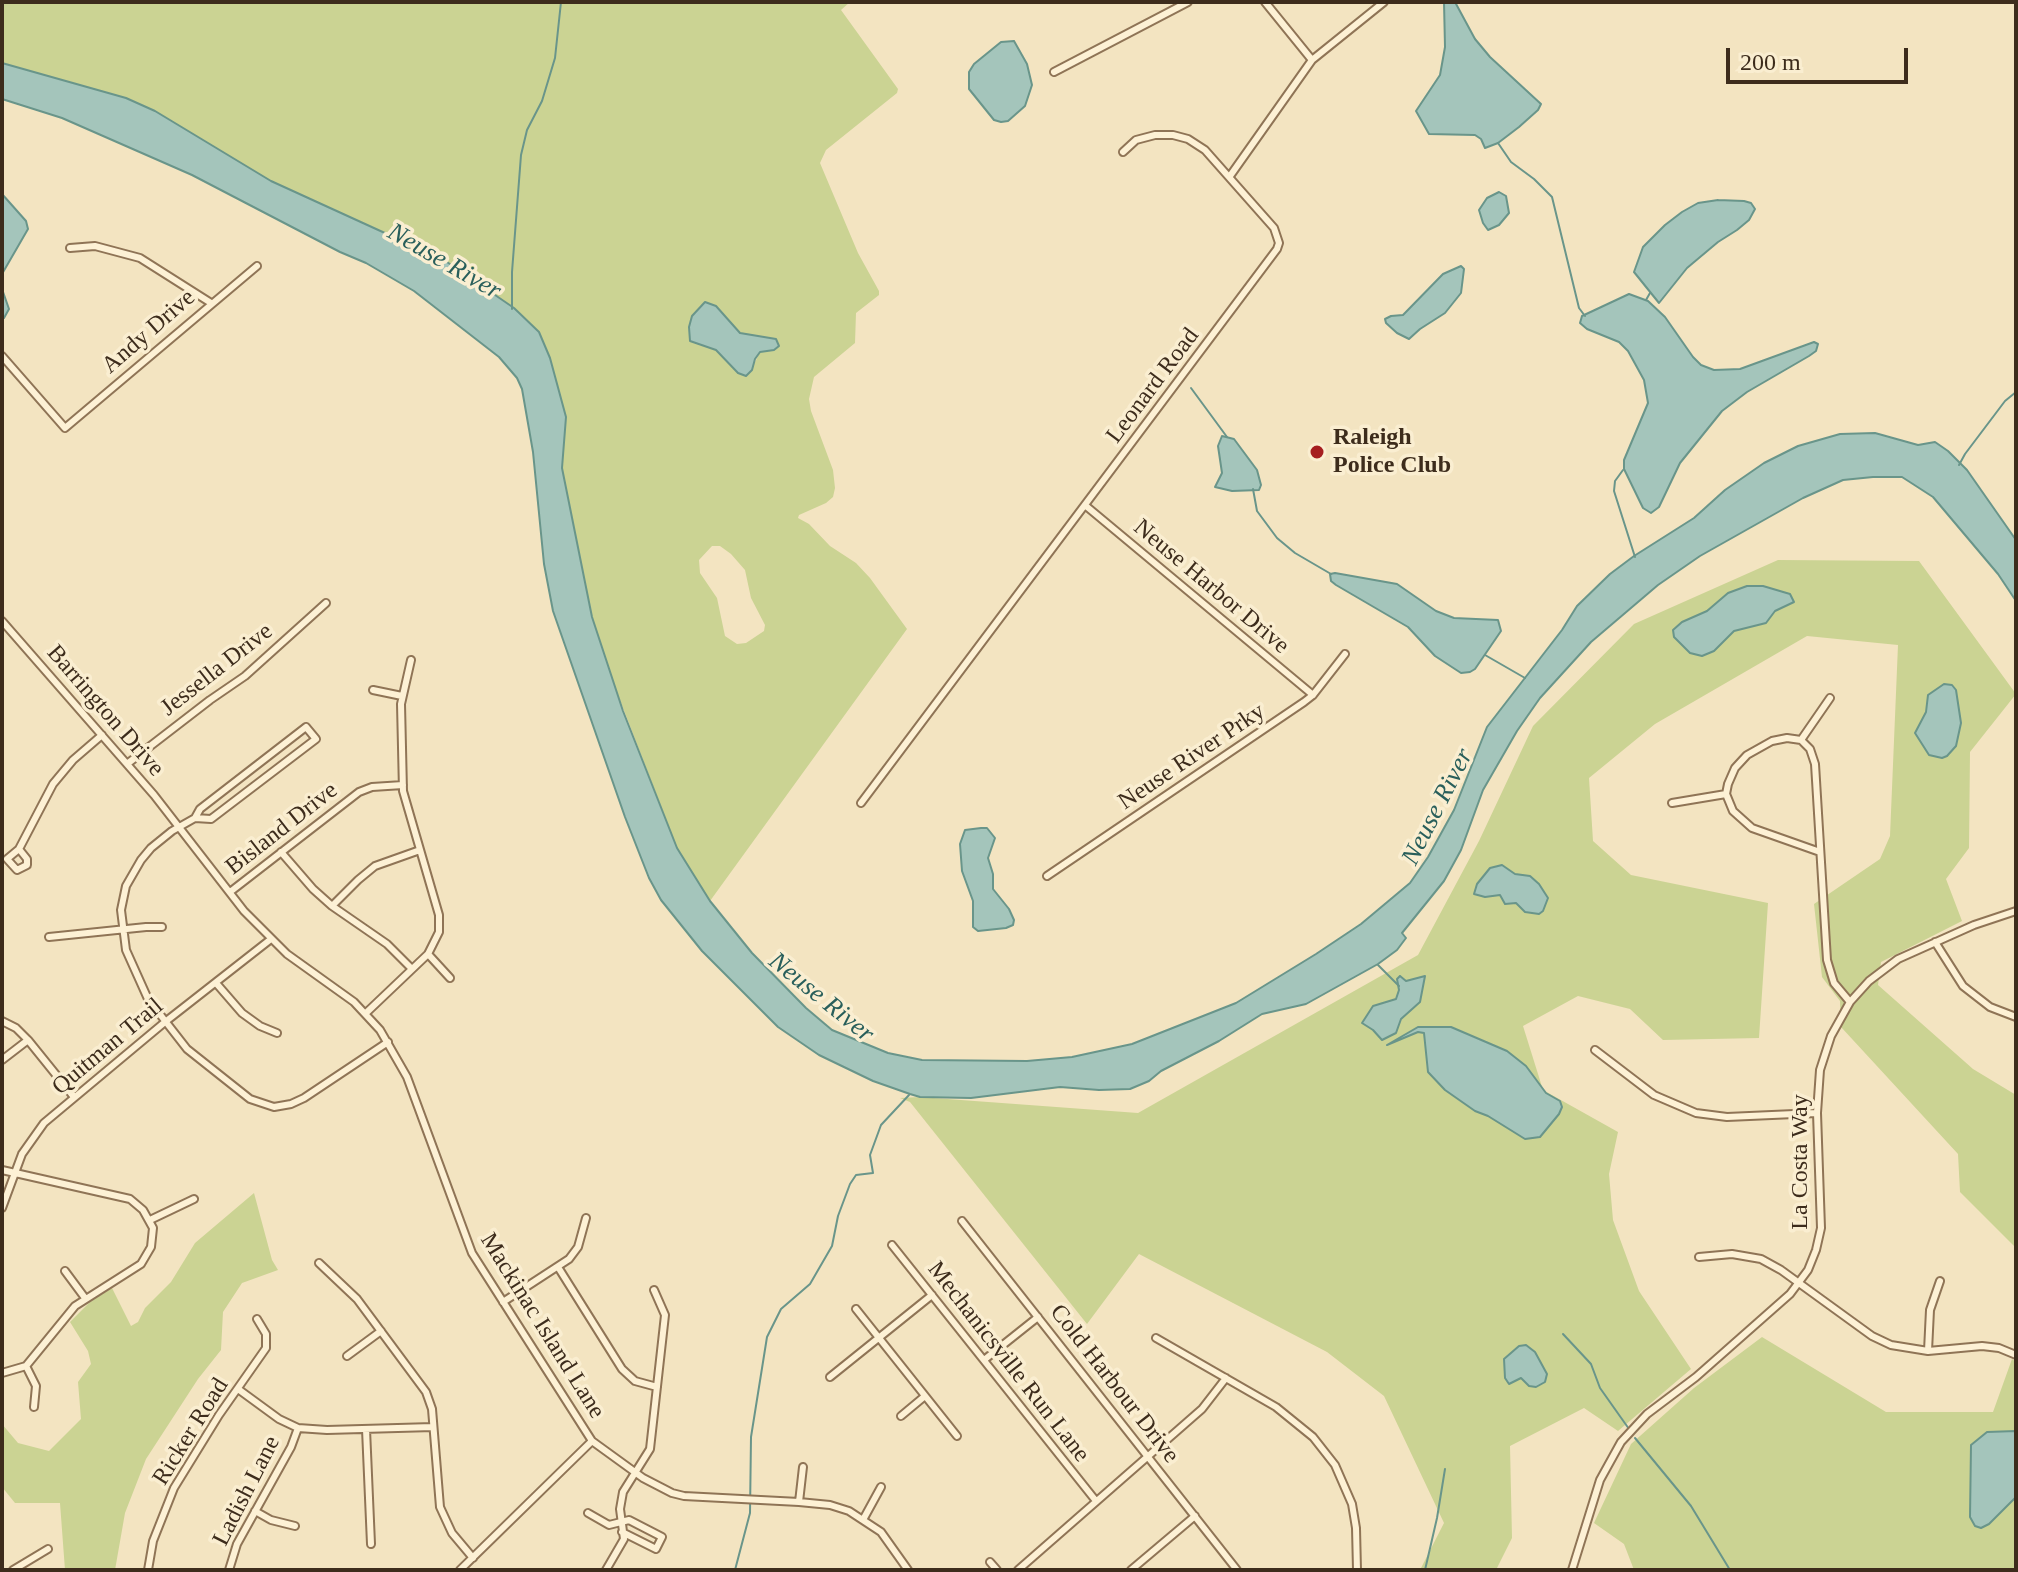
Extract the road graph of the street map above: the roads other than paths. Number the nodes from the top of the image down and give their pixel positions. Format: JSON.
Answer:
{"nodes":[{"id":1,"x":1188,"y":2,"type":"edge"},
{"id":2,"x":1265,"y":2,"type":"edge"},
{"id":3,"x":1384,"y":2,"type":"edge"},
{"id":4,"x":1312,"y":60,"type":"junction"},
{"id":5,"x":1054,"y":72,"type":"dead end"},
{"id":6,"x":1123,"y":152,"type":"dead end"},
{"id":7,"x":1230,"y":176,"type":"junction"},
{"id":8,"x":70,"y":248,"type":"dead end"},
{"id":9,"x":257,"y":266,"type":"dead end"},
{"id":10,"x":211,"y":303,"type":"junction"},
{"id":11,"x":2,"y":356,"type":"edge"},
{"id":12,"x":1086,"y":506,"type":"junction"},
{"id":13,"x":326,"y":603,"type":"dead end"},
{"id":14,"x":2,"y":621,"type":"edge"},
{"id":15,"x":1345,"y":654,"type":"dead end"},
{"id":16,"x":411,"y":660,"type":"dead end"},
{"id":17,"x":373,"y":690,"type":"dead end"},
{"id":18,"x":1313,"y":695,"type":"junction"},
{"id":19,"x":402,"y":696,"type":"junction"},
{"id":20,"x":1830,"y":698,"type":"dead end"},
{"id":21,"x":102,"y":735,"type":"junction"},
{"id":22,"x":1801,"y":740,"type":"junction"},
{"id":23,"x":127,"y":764,"type":"junction"},
{"id":24,"x":403,"y":785,"type":"junction"},
{"id":25,"x":1726,"y":794,"type":"junction"},
{"id":26,"x":861,"y":803,"type":"dead end"},
{"id":27,"x":1672,"y":803,"type":"dead end"},
{"id":28,"x":195,"y":818,"type":"junction"},
{"id":29,"x":180,"y":826,"type":"junction"},
{"id":30,"x":19,"y":849,"type":"junction"},
{"id":31,"x":420,"y":850,"type":"junction"},
{"id":32,"x":281,"y":852,"type":"junction"},
{"id":33,"x":1820,"y":852,"type":"junction"},
{"id":34,"x":1047,"y":876,"type":"dead end"},
{"id":35,"x":230,"y":892,"type":"junction"},
{"id":36,"x":332,"y":906,"type":"junction"},
{"id":37,"x":2016,"y":911,"type":"edge"},
{"id":38,"x":162,"y":927,"type":"dead end"},
{"id":39,"x":123,"y":929,"type":"junction"},
{"id":40,"x":49,"y":937,"type":"dead end"},
{"id":41,"x":271,"y":939,"type":"junction"},
{"id":42,"x":1935,"y":942,"type":"junction"},
{"id":43,"x":428,"y":954,"type":"junction"},
{"id":44,"x":412,"y":969,"type":"junction"},
{"id":45,"x":450,"y":978,"type":"dead end"},
{"id":46,"x":216,"y":983,"type":"junction"},
{"id":47,"x":1850,"y":1002,"type":"junction"},
{"id":48,"x":366,"y":1013,"type":"junction"},
{"id":49,"x":2016,"y":1017,"type":"edge"},
{"id":50,"x":2,"y":1021,"type":"edge"},
{"id":51,"x":165,"y":1022,"type":"junction"},
{"id":52,"x":277,"y":1033,"type":"dead end"},
{"id":53,"x":28,"y":1040,"type":"junction"},
{"id":54,"x":388,"y":1042,"type":"junction"},
{"id":55,"x":1595,"y":1050,"type":"dead end"},
{"id":56,"x":2,"y":1060,"type":"edge"},
{"id":57,"x":74,"y":1097,"type":"junction"},
{"id":58,"x":1817,"y":1113,"type":"junction"},
{"id":59,"x":2,"y":1170,"type":"edge"},
{"id":60,"x":15,"y":1173,"type":"junction"},
{"id":61,"x":194,"y":1199,"type":"dead end"},
{"id":62,"x":2,"y":1208,"type":"edge"},
{"id":63,"x":586,"y":1218,"type":"dead end"},
{"id":64,"x":150,"y":1220,"type":"junction"},
{"id":65,"x":962,"y":1221,"type":"dead end"},
{"id":66,"x":892,"y":1245,"type":"dead end"},
{"id":67,"x":1699,"y":1257,"type":"dead end"},
{"id":68,"x":319,"y":1263,"type":"dead end"},
{"id":69,"x":558,"y":1267,"type":"junction"},
{"id":70,"x":65,"y":1271,"type":"dead end"},
{"id":71,"x":1940,"y":1281,"type":"dead end"},
{"id":72,"x":1800,"y":1284,"type":"junction"},
{"id":73,"x":654,"y":1290,"type":"dead end"},
{"id":74,"x":932,"y":1295,"type":"junction"},
{"id":75,"x":85,"y":1298,"type":"junction"},
{"id":76,"x":503,"y":1302,"type":"junction"},
{"id":77,"x":856,"y":1309,"type":"dead end"},
{"id":78,"x":1038,"y":1317,"type":"junction"},
{"id":79,"x":257,"y":1319,"type":"dead end"},
{"id":80,"x":381,"y":1331,"type":"junction"},
{"id":81,"x":878,"y":1338,"type":"junction"},
{"id":82,"x":1156,"y":1338,"type":"dead end"},
{"id":83,"x":1928,"y":1351,"type":"junction"},
{"id":84,"x":2016,"y":1355,"type":"edge"},
{"id":85,"x":347,"y":1356,"type":"dead end"},
{"id":86,"x":984,"y":1360,"type":"junction"},
{"id":87,"x":26,"y":1366,"type":"junction"},
{"id":88,"x":2,"y":1373,"type":"edge"},
{"id":89,"x":830,"y":1377,"type":"dead end"},
{"id":90,"x":1226,"y":1378,"type":"junction"},
{"id":91,"x":657,"y":1387,"type":"junction"},
{"id":92,"x":238,"y":1389,"type":"junction"},
{"id":93,"x":925,"y":1396,"type":"junction"},
{"id":94,"x":34,"y":1407,"type":"dead end"},
{"id":95,"x":901,"y":1416,"type":"dead end"},
{"id":96,"x":433,"y":1427,"type":"junction"},
{"id":97,"x":298,"y":1428,"type":"junction"},
{"id":98,"x":366,"y":1429,"type":"junction"},
{"id":99,"x":957,"y":1436,"type":"dead end"},
{"id":100,"x":592,"y":1441,"type":"junction"},
{"id":101,"x":1148,"y":1456,"type":"junction"},
{"id":102,"x":803,"y":1467,"type":"dead end"},
{"id":103,"x":635,"y":1473,"type":"junction"},
{"id":104,"x":881,"y":1487,"type":"dead end"},
{"id":105,"x":1096,"y":1501,"type":"junction"},
{"id":106,"x":799,"y":1502,"type":"junction"},
{"id":107,"x":255,"y":1511,"type":"junction"},
{"id":108,"x":588,"y":1513,"type":"dead end"},
{"id":109,"x":1195,"y":1516,"type":"junction"},
{"id":110,"x":864,"y":1518,"type":"junction"},
{"id":111,"x":621,"y":1522,"type":"junction"},
{"id":112,"x":295,"y":1526,"type":"dead end"},
{"id":113,"x":622,"y":1532,"type":"junction"},
{"id":114,"x":371,"y":1544,"type":"dead end"},
{"id":115,"x":48,"y":1549,"type":"dead end"},
{"id":116,"x":473,"y":1558,"type":"junction"},
{"id":117,"x":990,"y":1562,"type":"dead end"},
{"id":118,"x":13,"y":1570,"type":"edge"},
{"id":119,"x":148,"y":1570,"type":"edge"},
{"id":120,"x":229,"y":1570,"type":"edge"},
{"id":121,"x":460,"y":1570,"type":"edge"},
{"id":122,"x":606,"y":1570,"type":"edge"},
{"id":123,"x":908,"y":1570,"type":"edge"},
{"id":124,"x":997,"y":1570,"type":"edge"},
{"id":125,"x":1018,"y":1570,"type":"edge"},
{"id":126,"x":1131,"y":1570,"type":"edge"},
{"id":127,"x":1237,"y":1570,"type":"edge"},
{"id":128,"x":1357,"y":1570,"type":"edge"},
{"id":129,"x":1572,"y":1570,"type":"edge"}],
"edges":[{"from":1,"to":5,"type":"street"},
{"from":2,"to":4,"type":"street"},
{"from":3,"to":4,"type":"street"},
{"from":4,"to":7,"type":"street"},
{"from":6,"to":7,"type":"street","name":"Leonard Road"},
{"from":7,"to":12,"type":"street","name":"Leonard Road"},
{"from":8,"to":10,"type":"street"},
{"from":9,"to":10,"type":"street","name":"Andy Drive"},
{"from":10,"to":11,"type":"street","name":"Andy Drive"},
{"from":12,"to":18,"type":"street","name":"Neuse Harbor Drive"},
{"from":12,"to":26,"type":"street","name":"Leonard Road"},
{"from":13,"to":23,"type":"street","name":"Jessella Drive"},
{"from":14,"to":21,"type":"street","name":"Barrington Drive"},
{"from":15,"to":18,"type":"street","name":"Neuse River Prky"},
{"from":16,"to":19,"type":"street"},
{"from":17,"to":19,"type":"street"},
{"from":18,"to":34,"type":"street","name":"Neuse River Prky"},
{"from":19,"to":24,"type":"street"},
{"from":20,"to":22,"type":"street"},
{"from":21,"to":23,"type":"street","name":"Barrington Drive"},
{"from":21,"to":30,"type":"street"},
{"from":22,"to":25,"type":"street"},
{"from":22,"to":33,"type":"street"},
{"from":23,"to":29,"type":"street","name":"Barrington Drive"},
{"from":24,"to":31,"type":"street"},
{"from":24,"to":32,"type":"street","name":"Bisland Drive"},
{"from":25,"to":27,"type":"street"},
{"from":25,"to":33,"type":"street"},
{"from":28,"to":28,"type":"street"},
{"from":28,"to":29,"type":"street"},
{"from":29,"to":35,"type":"street","name":"Mackinac Island Lane"},
{"from":29,"to":39,"type":"street"},
{"from":30,"to":30,"type":"street"},
{"from":31,"to":36,"type":"street"},
{"from":31,"to":43,"type":"street"},
{"from":32,"to":35,"type":"street","name":"Bisland Drive"},
{"from":32,"to":36,"type":"street"},
{"from":33,"to":47,"type":"street"},
{"from":35,"to":41,"type":"street","name":"Mackinac Island Lane"},
{"from":36,"to":44,"type":"street"},
{"from":37,"to":42,"type":"street","name":"La Costa Way"},
{"from":38,"to":39,"type":"street"},
{"from":39,"to":40,"type":"street"},
{"from":39,"to":51,"type":"street"},
{"from":41,"to":46,"type":"street","name":"Quitman Trail"},
{"from":41,"to":48,"type":"street","name":"Mackinac Island Lane"},
{"from":42,"to":47,"type":"street","name":"La Costa Way"},
{"from":42,"to":49,"type":"street"},
{"from":43,"to":44,"type":"street"},
{"from":43,"to":45,"type":"street"},
{"from":44,"to":48,"type":"street"},
{"from":46,"to":51,"type":"street","name":"Quitman Trail"},
{"from":46,"to":52,"type":"street"},
{"from":47,"to":58,"type":"street","name":"La Costa Way"},
{"from":48,"to":54,"type":"street","name":"Mackinac Island Lane"},
{"from":50,"to":53,"type":"street"},
{"from":51,"to":54,"type":"street"},
{"from":51,"to":57,"type":"street","name":"Quitman Trail"},
{"from":53,"to":56,"type":"street"},
{"from":53,"to":57,"type":"street"},
{"from":54,"to":76,"type":"street","name":"Mackinac Island Lane"},
{"from":55,"to":58,"type":"street"},
{"from":57,"to":60,"type":"street","name":"Quitman Trail"},
{"from":58,"to":72,"type":"street","name":"La Costa Way"},
{"from":59,"to":60,"type":"street"},
{"from":60,"to":62,"type":"street","name":"Quitman Trail"},
{"from":60,"to":64,"type":"street"},
{"from":61,"to":64,"type":"street"},
{"from":63,"to":69,"type":"street"},
{"from":64,"to":75,"type":"street"},
{"from":65,"to":78,"type":"street","name":"Cold Harbour Drive"},
{"from":66,"to":74,"type":"street","name":"Mechanicsville Run Lane"},
{"from":67,"to":72,"type":"street"},
{"from":68,"to":80,"type":"street"},
{"from":69,"to":76,"type":"street"},
{"from":69,"to":91,"type":"street"},
{"from":70,"to":75,"type":"street"},
{"from":71,"to":83,"type":"street"},
{"from":72,"to":83,"type":"street"},
{"from":72,"to":129,"type":"street","name":"La Costa Way"},
{"from":73,"to":91,"type":"street"},
{"from":74,"to":81,"type":"street"},
{"from":74,"to":86,"type":"street","name":"Mechanicsville Run Lane"},
{"from":75,"to":87,"type":"street"},
{"from":76,"to":100,"type":"street","name":"Mackinac Island Lane"},
{"from":77,"to":81,"type":"street"},
{"from":78,"to":86,"type":"street"},
{"from":78,"to":101,"type":"street","name":"Cold Harbour Drive"},
{"from":79,"to":92,"type":"street","name":"Ricker Road"},
{"from":80,"to":85,"type":"street"},
{"from":80,"to":96,"type":"street"},
{"from":81,"to":89,"type":"street"},
{"from":81,"to":93,"type":"street"},
{"from":82,"to":90,"type":"street"},
{"from":83,"to":84,"type":"street"},
{"from":86,"to":105,"type":"street","name":"Mechanicsville Run Lane"},
{"from":87,"to":88,"type":"street"},
{"from":87,"to":94,"type":"street"},
{"from":90,"to":101,"type":"street"},
{"from":90,"to":128,"type":"street"},
{"from":91,"to":103,"type":"street"},
{"from":92,"to":97,"type":"street"},
{"from":92,"to":119,"type":"street","name":"Ricker Road"},
{"from":93,"to":95,"type":"street"},
{"from":93,"to":99,"type":"street"},
{"from":96,"to":98,"type":"street"},
{"from":96,"to":116,"type":"street"},
{"from":97,"to":98,"type":"street"},
{"from":97,"to":107,"type":"street","name":"Ladish Lane"},
{"from":98,"to":114,"type":"street"},
{"from":100,"to":103,"type":"street","name":"Mackinac Island Lane"},
{"from":100,"to":116,"type":"street"},
{"from":101,"to":105,"type":"street"},
{"from":101,"to":109,"type":"street","name":"Cold Harbour Drive"},
{"from":102,"to":106,"type":"street"},
{"from":103,"to":106,"type":"street","name":"Mackinac Island Lane"},
{"from":103,"to":111,"type":"street"},
{"from":104,"to":110,"type":"street"},
{"from":105,"to":125,"type":"street"},
{"from":106,"to":110,"type":"street","name":"Mackinac Island Lane"},
{"from":107,"to":112,"type":"street"},
{"from":107,"to":120,"type":"street","name":"Ladish Lane"},
{"from":108,"to":111,"type":"street"},
{"from":109,"to":126,"type":"street"},
{"from":109,"to":127,"type":"street","name":"Cold Harbour Drive"},
{"from":110,"to":123,"type":"street","name":"Mackinac Island Lane"},
{"from":111,"to":113,"type":"street"},
{"from":111,"to":113,"type":"street"},
{"from":113,"to":122,"type":"street"},
{"from":115,"to":118,"type":"street"},
{"from":116,"to":121,"type":"street"},
{"from":117,"to":124,"type":"street"}]}
